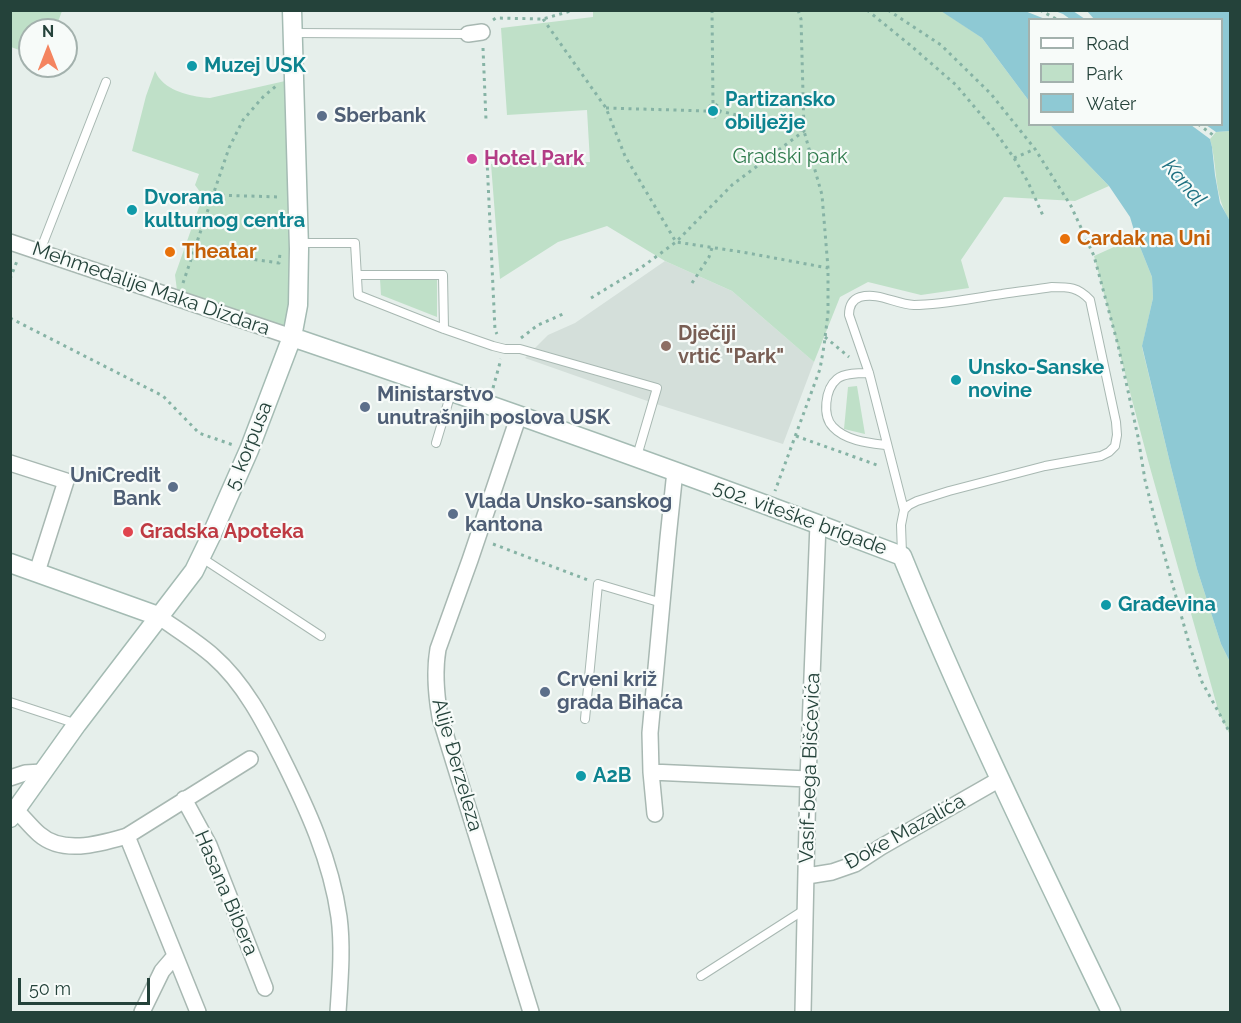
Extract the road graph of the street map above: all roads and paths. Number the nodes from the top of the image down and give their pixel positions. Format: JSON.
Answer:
{"nodes":[{"id":1,"x":292,"y":10,"type":"edge"},
{"id":2,"x":574,"y":10,"type":"edge"},
{"id":3,"x":712,"y":10,"type":"edge"},
{"id":4,"x":798,"y":10,"type":"edge"},
{"id":5,"x":867,"y":10,"type":"edge"},
{"id":6,"x":1040,"y":10,"type":"edge"},
{"id":7,"x":1054,"y":18,"type":"edge"},
{"id":8,"x":543,"y":19,"type":"junction"},
{"id":9,"x":292,"y":33,"type":"junction"},
{"id":10,"x":475,"y":33,"type":"junction"},
{"id":11,"x":294,"y":79,"type":"junction"},
{"id":12,"x":106,"y":82,"type":"dead end"},
{"id":13,"x":713,"y":104,"type":"junction"},
{"id":14,"x":606,"y":108,"type":"junction"},
{"id":15,"x":708,"y":111,"type":"junction"},
{"id":16,"x":720,"y":111,"type":"junction"},
{"id":17,"x":486,"y":120,"type":"dead end"},
{"id":18,"x":1201,"y":126,"type":"edge"},
{"id":19,"x":804,"y":131,"type":"junction"},
{"id":20,"x":1213,"y":135,"type":"dead end"},
{"id":21,"x":1035,"y":149,"type":"dead end"},
{"id":22,"x":1014,"y":158,"type":"junction"},
{"id":23,"x":487,"y":160,"type":"dead end"},
{"id":24,"x":214,"y":195,"type":"junction"},
{"id":25,"x":297,"y":197,"type":"junction"},
{"id":26,"x":1044,"y":218,"type":"dead end"},
{"id":27,"x":10,"y":242,"type":"edge"},
{"id":28,"x":676,"y":242,"type":"junction"},
{"id":29,"x":298,"y":246,"type":"junction"},
{"id":30,"x":712,"y":248,"type":"junction"},
{"id":31,"x":40,"y":251,"type":"junction"},
{"id":32,"x":195,"y":251,"type":"junction"},
{"id":33,"x":828,"y":268,"type":"junction"},
{"id":34,"x":357,"y":275,"type":"junction"},
{"id":35,"x":692,"y":283,"type":"dead end"},
{"id":36,"x":178,"y":298,"type":"junction"},
{"id":37,"x":591,"y":298,"type":"dead end"},
{"id":38,"x":563,"y":314,"type":"dead end"},
{"id":39,"x":10,"y":318,"type":"edge"},
{"id":40,"x":444,"y":329,"type":"junction"},
{"id":41,"x":292,"y":337,"type":"junction"},
{"id":42,"x":825,"y":337,"type":"junction"},
{"id":43,"x":505,"y":349,"type":"junction"},
{"id":44,"x":869,"y":373,"type":"junction"},
{"id":45,"x":452,"y":391,"type":"junction"},
{"id":46,"x":488,"y":404,"type":"junction"},
{"id":47,"x":519,"y":415,"type":"junction"},
{"id":48,"x":796,"y":436,"type":"junction"},
{"id":49,"x":436,"y":443,"type":"dead end"},
{"id":50,"x":886,"y":445,"type":"junction"},
{"id":51,"x":249,"y":450,"type":"junction"},
{"id":52,"x":637,"y":458,"type":"junction"},
{"id":53,"x":890,"y":459,"type":"junction"},
{"id":54,"x":10,"y":463,"type":"edge"},
{"id":55,"x":675,"y":471,"type":"junction"},
{"id":56,"x":770,"y":506,"type":"junction"},
{"id":57,"x":904,"y":510,"type":"junction"},
{"id":58,"x":818,"y":524,"type":"junction"},
{"id":59,"x":478,"y":538,"type":"junction"},
{"id":60,"x":902,"y":556,"type":"junction"},
{"id":61,"x":201,"y":557,"type":"junction"},
{"id":62,"x":10,"y":563,"type":"edge"},
{"id":63,"x":37,"y":572,"type":"junction"},
{"id":64,"x":598,"y":584,"type":"junction"},
{"id":65,"x":662,"y":603,"type":"junction"},
{"id":66,"x":158,"y":616,"type":"junction"},
{"id":67,"x":321,"y":636,"type":"dead end"},
{"id":68,"x":10,"y":702,"type":"edge"},
{"id":69,"x":585,"y":720,"type":"dead end"},
{"id":70,"x":76,"y":724,"type":"junction"},
{"id":71,"x":250,"y":759,"type":"dead end"},
{"id":72,"x":42,"y":772,"type":"junction"},
{"id":73,"x":651,"y":772,"type":"junction"},
{"id":74,"x":10,"y":778,"type":"edge"},
{"id":75,"x":808,"y":778,"type":"junction"},
{"id":76,"x":1000,"y":779,"type":"junction"},
{"id":77,"x":184,"y":799,"type":"junction"},
{"id":78,"x":13,"y":814,"type":"edge"},
{"id":79,"x":655,"y":814,"type":"dead end"},
{"id":80,"x":126,"y":836,"type":"junction"},
{"id":81,"x":807,"y":876,"type":"junction"},
{"id":82,"x":806,"y":909,"type":"junction"},
{"id":83,"x":174,"y":957,"type":"junction"},
{"id":84,"x":701,"y":976,"type":"dead end"},
{"id":85,"x":265,"y":988,"type":"dead end"},
{"id":86,"x":142,"y":1012,"type":"edge"},
{"id":87,"x":198,"y":1012,"type":"edge"},
{"id":88,"x":338,"y":1012,"type":"edge"},
{"id":89,"x":531,"y":1012,"type":"edge"},
{"id":90,"x":802,"y":1012,"type":"edge"},
{"id":91,"x":1111,"y":1012,"type":"edge"}],
"edges":[{"from":1,"to":9,"type":"street","name":"5. korpusa"},
{"from":2,"to":8,"type":"path"},
{"from":3,"to":13,"type":"path"},
{"from":4,"to":19,"type":"path"},
{"from":5,"to":22,"type":"path"},
{"from":6,"to":7,"type":"path"},
{"from":8,"to":10,"type":"path"},
{"from":8,"to":14,"type":"path"},
{"from":9,"to":10,"type":"lane"},
{"from":9,"to":11,"type":"street","name":"5. korpusa"},
{"from":10,"to":17,"type":"path"},
{"from":11,"to":24,"type":"path"},
{"from":11,"to":25,"type":"street","name":"5. korpusa"},
{"from":12,"to":31,"type":"lane"},
{"from":13,"to":15,"type":"path"},
{"from":13,"to":16,"type":"path"},
{"from":14,"to":15,"type":"path"},
{"from":14,"to":28,"type":"path"},
{"from":15,"to":16,"type":"path"},
{"from":16,"to":19,"type":"path"},
{"from":18,"to":20,"type":"path"},
{"from":19,"to":28,"type":"path"},
{"from":19,"to":33,"type":"path"},
{"from":21,"to":22,"type":"path"},
{"from":22,"to":26,"type":"path"},
{"from":23,"to":43,"type":"path"},
{"from":24,"to":25,"type":"path"},
{"from":24,"to":32,"type":"path"},
{"from":25,"to":29,"type":"street","name":"5. korpusa"},
{"from":27,"to":31,"type":"street","name":"Mehmedalije Maka Dizdara"},
{"from":28,"to":30,"type":"path"},
{"from":28,"to":37,"type":"path"},
{"from":29,"to":32,"type":"path"},
{"from":29,"to":34,"type":"lane"},
{"from":29,"to":41,"type":"street","name":"5. korpusa"},
{"from":30,"to":33,"type":"path"},
{"from":30,"to":35,"type":"path"},
{"from":31,"to":36,"type":"street","name":"Mehmedalije Maka Dizdara"},
{"from":32,"to":36,"type":"path"},
{"from":33,"to":42,"type":"path"},
{"from":34,"to":40,"type":"lane"},
{"from":34,"to":40,"type":"lane"},
{"from":36,"to":41,"type":"street","name":"Mehmedalije Maka Dizdara"},
{"from":38,"to":43,"type":"path"},
{"from":39,"to":51,"type":"path"},
{"from":40,"to":43,"type":"lane"},
{"from":41,"to":45,"type":"street","name":"502. viteške brigade"},
{"from":41,"to":51,"type":"street","name":"5. korpusa"},
{"from":42,"to":44,"type":"path"},
{"from":42,"to":48,"type":"path"},
{"from":43,"to":46,"type":"path"},
{"from":43,"to":52,"type":"lane"},
{"from":44,"to":50,"type":"lane"},
{"from":44,"to":50,"type":"lane"},
{"from":44,"to":57,"type":"lane"},
{"from":45,"to":46,"type":"street","name":"502. viteške brigade"},
{"from":45,"to":49,"type":"lane"},
{"from":46,"to":47,"type":"street","name":"502. viteške brigade"},
{"from":47,"to":52,"type":"street","name":"502. viteške brigade"},
{"from":47,"to":59,"type":"street","name":"Alije Đerzeleza"},
{"from":48,"to":53,"type":"path"},
{"from":48,"to":56,"type":"path"},
{"from":50,"to":53,"type":"lane"},
{"from":51,"to":61,"type":"street","name":"5. korpusa"},
{"from":52,"to":55,"type":"street","name":"502. viteške brigade"},
{"from":53,"to":57,"type":"lane"},
{"from":54,"to":63,"type":"street"},
{"from":55,"to":56,"type":"street","name":"502. viteške brigade"},
{"from":55,"to":65,"type":"street"},
{"from":56,"to":58,"type":"street","name":"502. viteške brigade"},
{"from":57,"to":60,"type":"lane"},
{"from":58,"to":60,"type":"street","name":"502. viteške brigade"},
{"from":58,"to":75,"type":"street","name":"Vasif-bega Bišćevića"},
{"from":59,"to":64,"type":"path"},
{"from":59,"to":89,"type":"street","name":"Alije Đerzeleza"},
{"from":60,"to":76,"type":"street","name":"502. viteške brigade"},
{"from":61,"to":66,"type":"street","name":"5. korpusa"},
{"from":61,"to":67,"type":"lane"},
{"from":62,"to":63,"type":"street"},
{"from":63,"to":66,"type":"street"},
{"from":64,"to":65,"type":"lane"},
{"from":64,"to":69,"type":"lane"},
{"from":65,"to":73,"type":"street"},
{"from":66,"to":70,"type":"street","name":"5. korpusa"},
{"from":66,"to":88,"type":"street"},
{"from":68,"to":70,"type":"lane"},
{"from":70,"to":72,"type":"street","name":"5. korpusa"},
{"from":71,"to":77,"type":"street"},
{"from":72,"to":74,"type":"street"},
{"from":72,"to":78,"type":"street","name":"5. korpusa"},
{"from":73,"to":75,"type":"street"},
{"from":73,"to":79,"type":"street"},
{"from":75,"to":81,"type":"street","name":"Vasif-bega Bišćevića"},
{"from":76,"to":81,"type":"street","name":"Đoke Mazalića"},
{"from":76,"to":91,"type":"street","name":"502. viteške brigade"},
{"from":77,"to":80,"type":"street"},
{"from":77,"to":85,"type":"street","name":"Hasana Bibera"},
{"from":78,"to":80,"type":"street"},
{"from":80,"to":83,"type":"street"},
{"from":81,"to":82,"type":"street","name":"Vasif-bega Bišćevića"},
{"from":82,"to":84,"type":"lane"},
{"from":82,"to":90,"type":"street","name":"Vasif-bega Bišćevića"},
{"from":83,"to":86,"type":"street"},
{"from":83,"to":87,"type":"street"}]}
